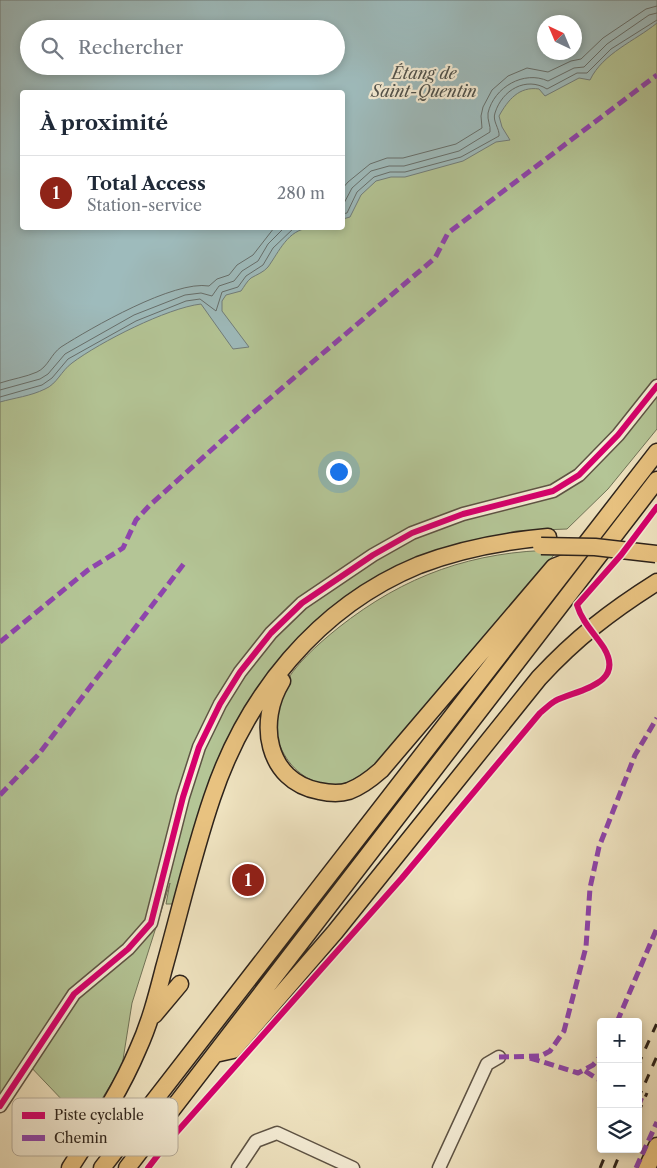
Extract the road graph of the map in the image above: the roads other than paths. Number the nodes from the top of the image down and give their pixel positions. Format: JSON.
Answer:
{"nodes":[{"id":1,"x":657,"y":386,"type":"edge"},
{"id":2,"x":657,"y":452,"type":"edge"},
{"id":3,"x":657,"y":480,"type":"edge"},
{"id":4,"x":544,"y":541,"type":"junction"},
{"id":5,"x":657,"y":551,"type":"edge"},
{"id":6,"x":573,"y":560,"type":"junction"},
{"id":7,"x":657,"y":582,"type":"edge"},
{"id":8,"x":180,"y":984,"type":"dead end"},
{"id":9,"x":147,"y":1024,"type":"junction"},
{"id":10,"x":215,"y":1054,"type":"junction"},
{"id":11,"x":499,"y":1057,"type":"dead end"},
{"id":12,"x":116,"y":1098,"type":"edge"},
{"id":13,"x":156,"y":1098,"type":"edge"},
{"id":14,"x":178,"y":1102,"type":"edge"},
{"id":15,"x":0,"y":1106,"type":"edge"},
{"id":16,"x":657,"y":1146,"type":"edge"},
{"id":17,"x":78,"y":1156,"type":"edge"},
{"id":18,"x":111,"y":1156,"type":"edge"},
{"id":19,"x":136,"y":1156,"type":"edge"},
{"id":20,"x":70,"y":1168,"type":"edge"},
{"id":21,"x":102,"y":1168,"type":"edge"},
{"id":22,"x":127,"y":1168,"type":"edge"},
{"id":23,"x":238,"y":1168,"type":"edge"},
{"id":24,"x":353,"y":1168,"type":"edge"},
{"id":25,"x":439,"y":1168,"type":"edge"},
{"id":26,"x":647,"y":1168,"type":"edge"}],
"edges":[{"from":1,"to":15,"type":"street"},
{"from":2,"to":6,"type":"main road"},
{"from":3,"to":10,"type":"main road"},
{"from":4,"to":5,"type":"main road","bridge":true},
{"from":4,"to":6,"type":"main road"},
{"from":4,"to":9,"type":"main road"},
{"from":6,"to":13,"type":"main road"},
{"from":7,"to":10,"type":"main road"},
{"from":8,"to":9,"type":"main road"},
{"from":9,"to":12,"type":"main road"},
{"from":10,"to":14,"type":"main road"},
{"from":11,"to":25,"type":"street"},
{"from":16,"to":26,"type":"main road"},
{"from":17,"to":20,"type":"main road"},
{"from":18,"to":21,"type":"main road"},
{"from":19,"to":22,"type":"main road"},
{"from":23,"to":24,"type":"street"}]}
